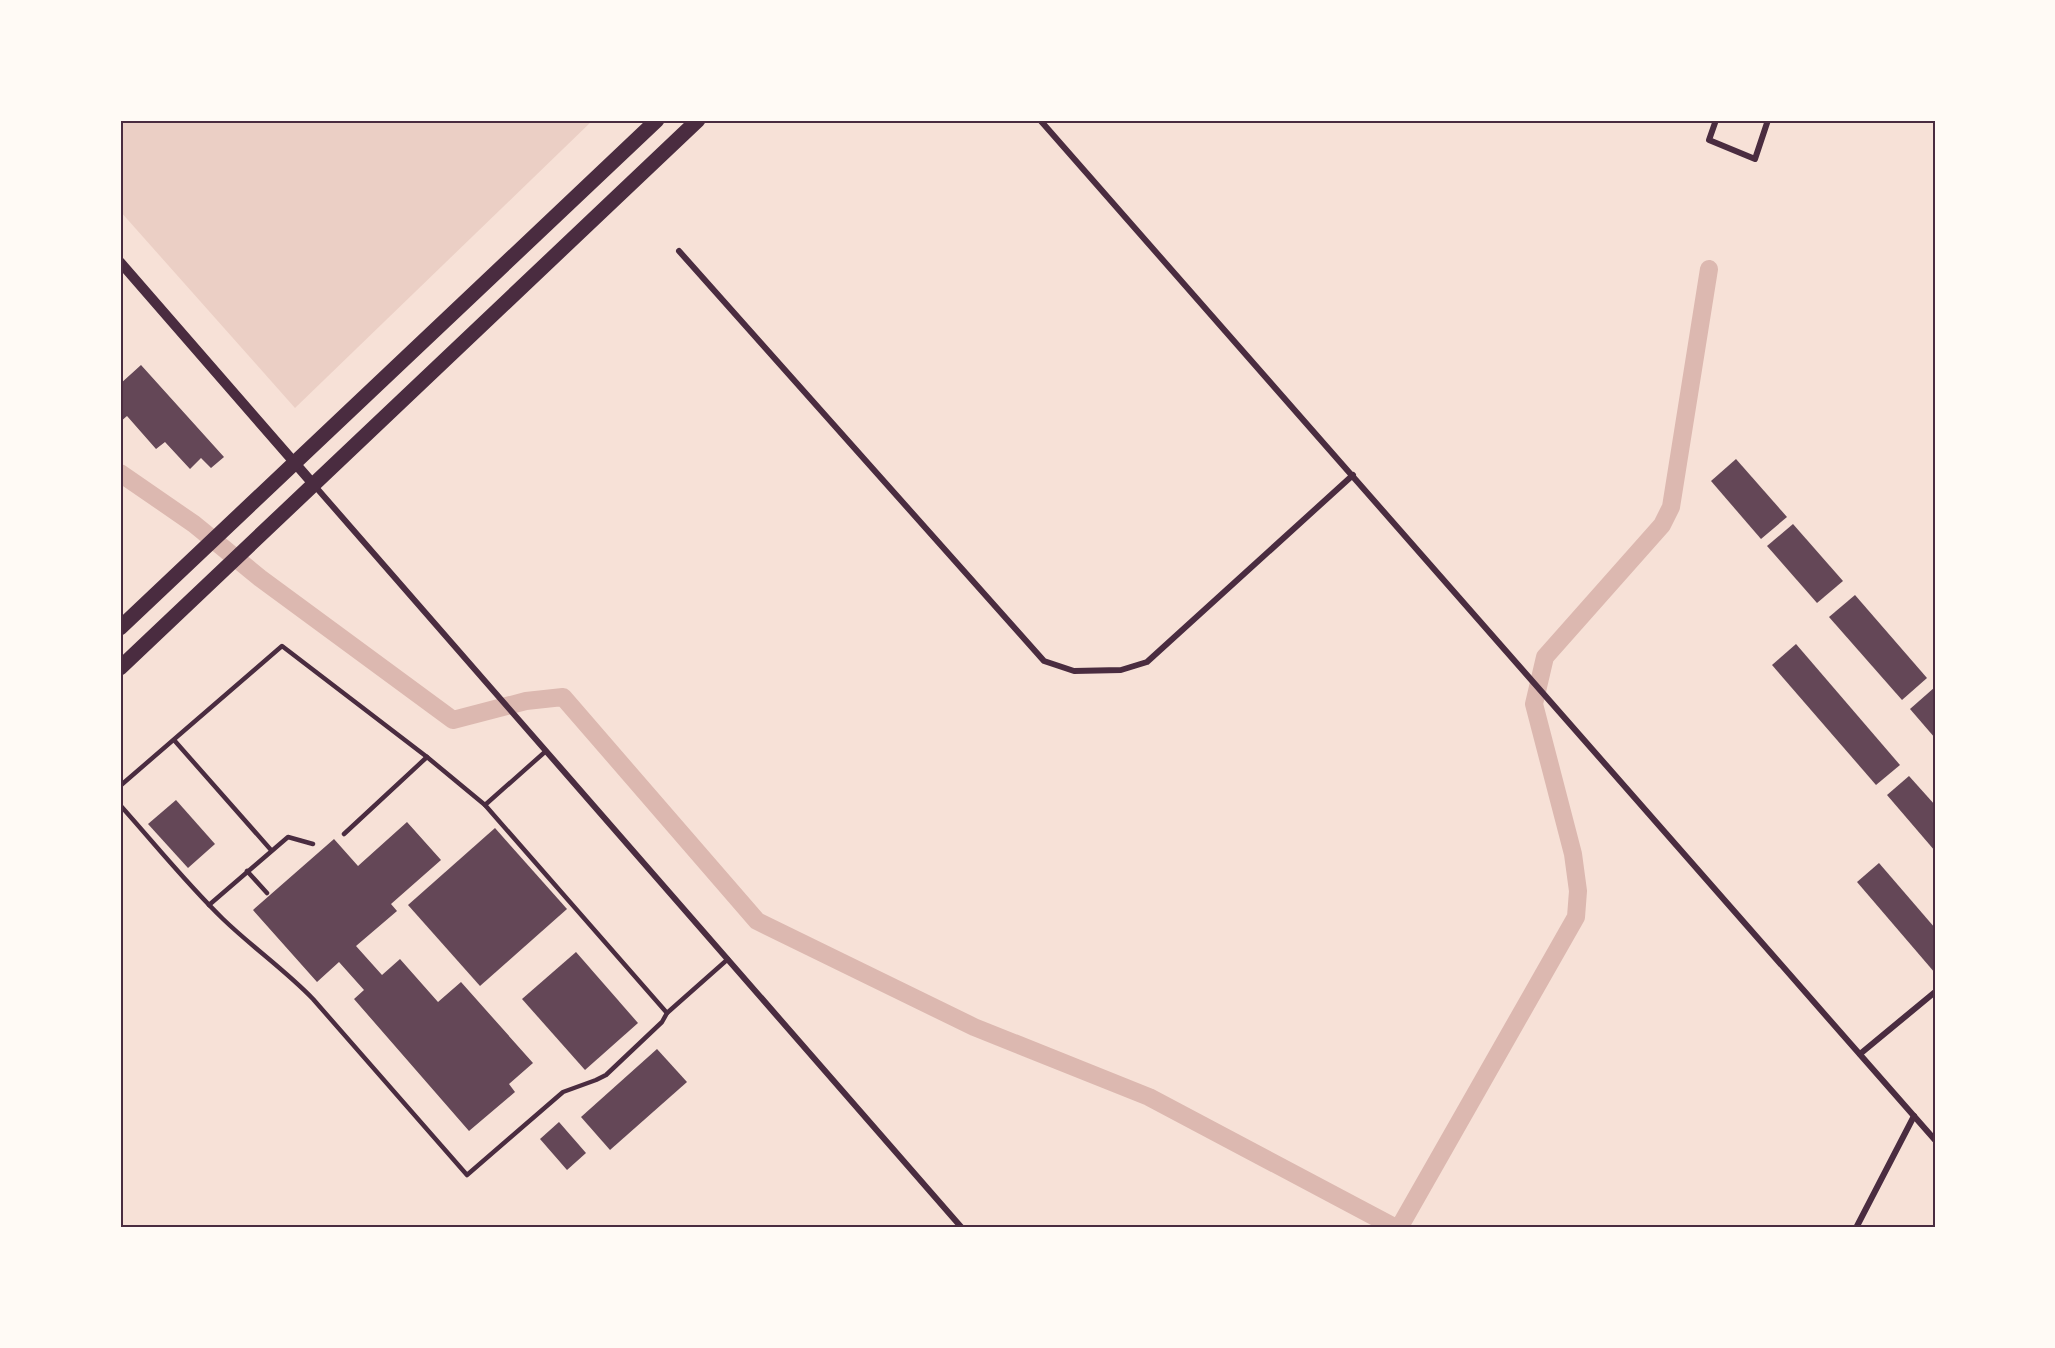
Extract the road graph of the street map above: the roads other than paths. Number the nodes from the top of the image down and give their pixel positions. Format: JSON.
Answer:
{"nodes":[{"id":1,"x":657,"y":120,"type":"edge"},
{"id":2,"x":698,"y":120,"type":"edge"},
{"id":3,"x":1040,"y":120,"type":"edge"},
{"id":4,"x":1716,"y":120,"type":"edge"},
{"id":5,"x":1768,"y":120,"type":"edge"},
{"id":6,"x":679,"y":251,"type":"dead end"},
{"id":7,"x":120,"y":262,"type":"edge"},
{"id":8,"x":294,"y":462,"type":"junction"},
{"id":9,"x":1353,"y":475,"type":"junction"},
{"id":10,"x":314,"y":485,"type":"junction"},
{"id":11,"x":120,"y":628,"type":"edge"},
{"id":12,"x":120,"y":668,"type":"edge"},
{"id":13,"x":174,"y":740,"type":"junction"},
{"id":14,"x":546,"y":752,"type":"junction"},
{"id":15,"x":427,"y":757,"type":"junction"},
{"id":16,"x":120,"y":786,"type":"edge"},
{"id":17,"x":485,"y":805,"type":"junction"},
{"id":18,"x":120,"y":806,"type":"edge"},
{"id":19,"x":344,"y":834,"type":"dead end"},
{"id":20,"x":313,"y":844,"type":"dead end"},
{"id":21,"x":272,"y":850,"type":"junction"},
{"id":22,"x":247,"y":871,"type":"junction"},
{"id":23,"x":267,"y":893,"type":"dead end"},
{"id":24,"x":209,"y":905,"type":"junction"},
{"id":25,"x":728,"y":959,"type":"junction"},
{"id":26,"x":1935,"y":992,"type":"edge"},
{"id":27,"x":667,"y":1013,"type":"junction"},
{"id":28,"x":1860,"y":1054,"type":"junction"},
{"id":29,"x":1914,"y":1116,"type":"junction"},
{"id":30,"x":1935,"y":1140,"type":"edge"},
{"id":31,"x":962,"y":1228,"type":"edge"},
{"id":32,"x":1856,"y":1228,"type":"edge"}],
"edges":[{"from":1,"to":8,"type":"main road"},
{"from":2,"to":10,"type":"main road"},
{"from":3,"to":9,"type":"street"},
{"from":4,"to":5,"type":"street"},
{"from":6,"to":9,"type":"street"},
{"from":7,"to":8,"type":"street"},
{"from":8,"to":10,"type":"street"},
{"from":8,"to":11,"type":"main road"},
{"from":9,"to":28,"type":"street"},
{"from":10,"to":12,"type":"main road"},
{"from":10,"to":14,"type":"street"},
{"from":13,"to":15,"type":"lane"},
{"from":13,"to":16,"type":"lane"},
{"from":13,"to":21,"type":"lane"},
{"from":14,"to":17,"type":"lane"},
{"from":14,"to":25,"type":"street"},
{"from":15,"to":17,"type":"lane"},
{"from":15,"to":19,"type":"lane"},
{"from":17,"to":27,"type":"lane"},
{"from":18,"to":24,"type":"lane"},
{"from":20,"to":21,"type":"lane"},
{"from":21,"to":22,"type":"lane"},
{"from":22,"to":23,"type":"lane"},
{"from":22,"to":24,"type":"lane"},
{"from":24,"to":27,"type":"lane"},
{"from":25,"to":27,"type":"lane"},
{"from":25,"to":31,"type":"street"},
{"from":26,"to":28,"type":"street"},
{"from":28,"to":29,"type":"street"},
{"from":29,"to":30,"type":"street"},
{"from":29,"to":32,"type":"street"}]}
